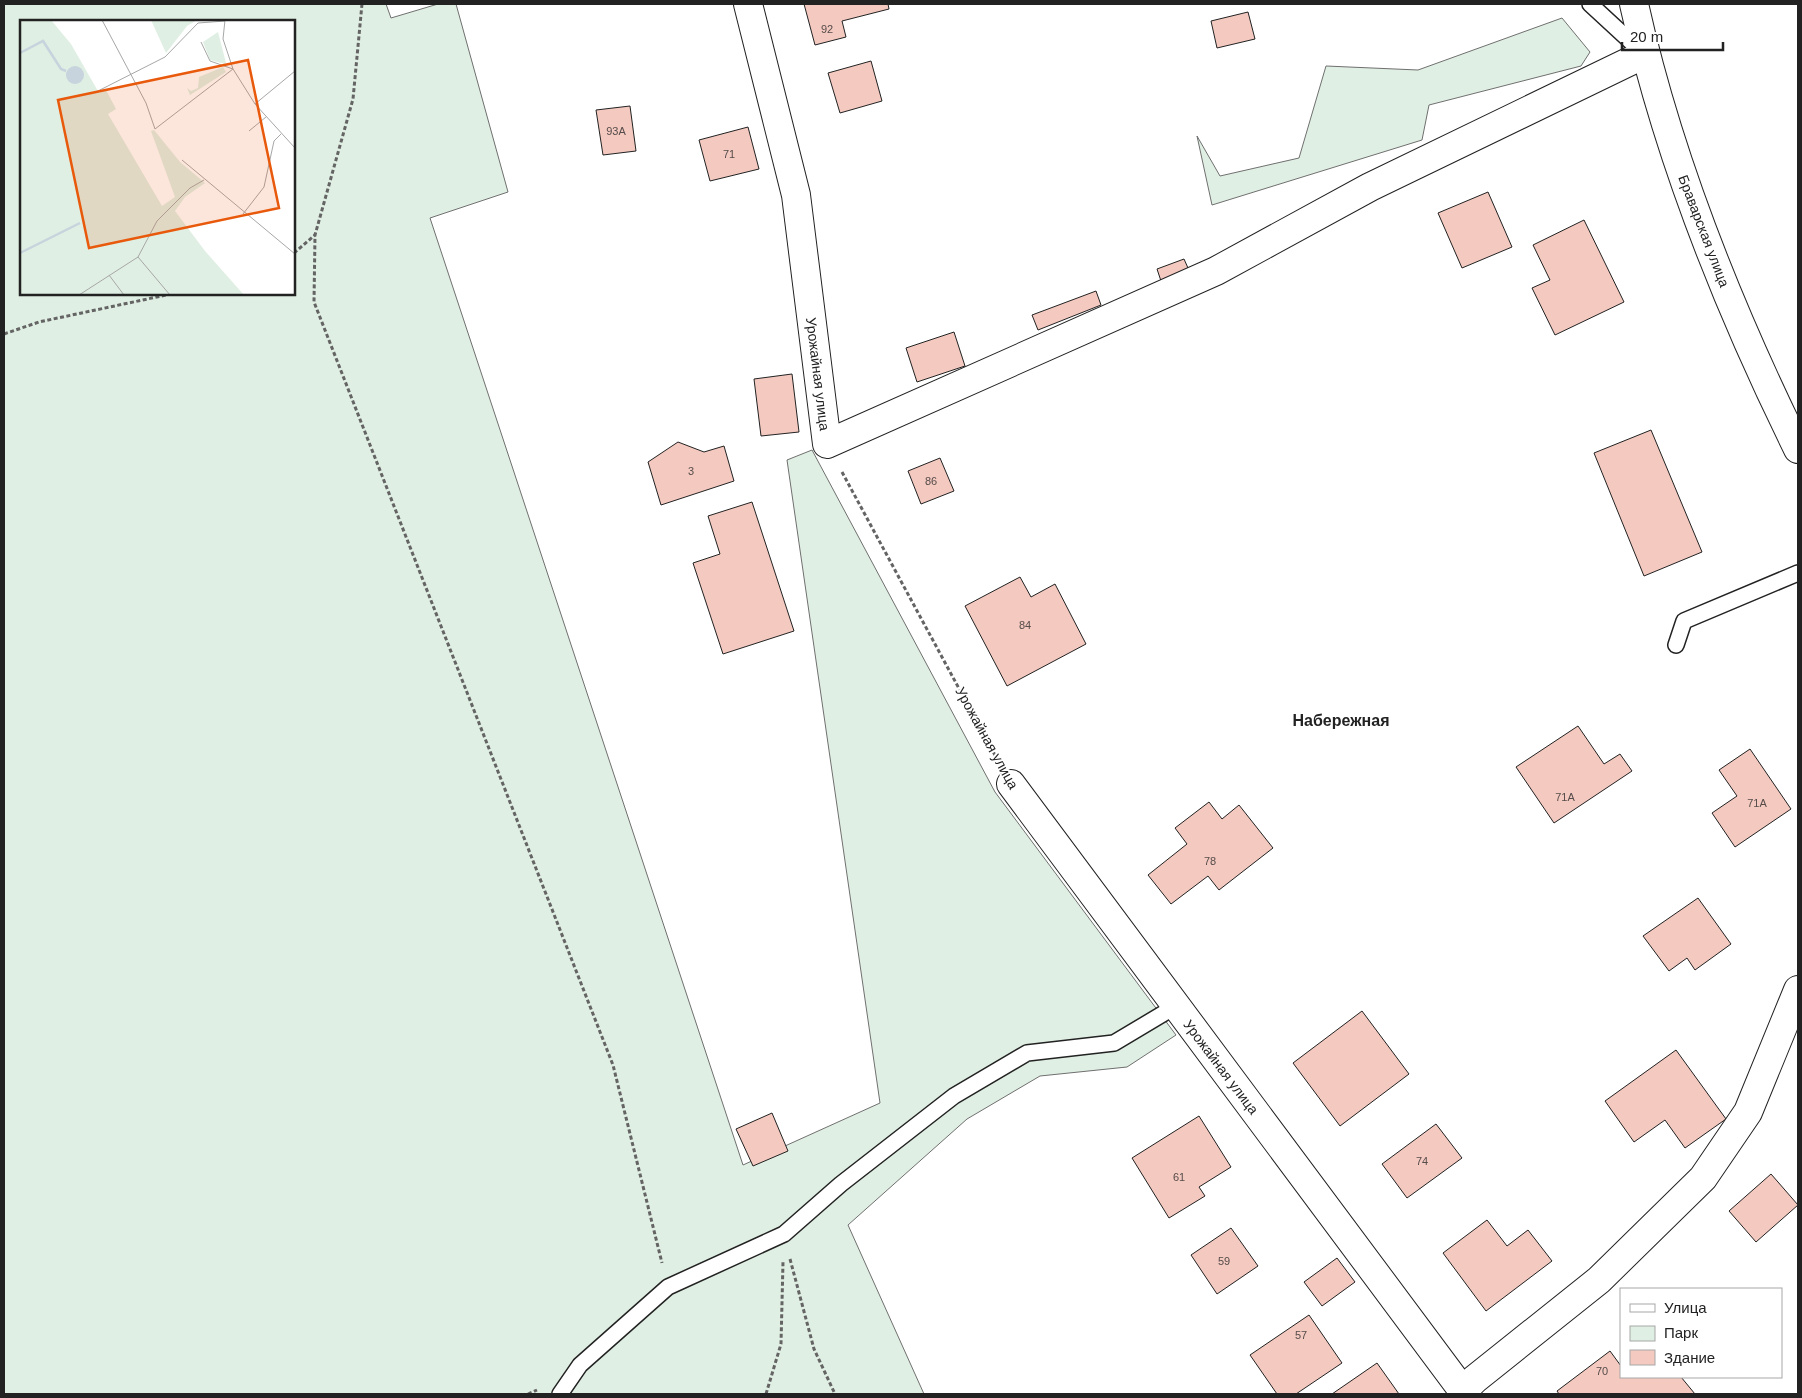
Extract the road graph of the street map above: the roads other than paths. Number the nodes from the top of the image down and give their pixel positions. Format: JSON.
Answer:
{"nodes":[{"id":1,"x":748,"y":4,"type":"edge"},
{"id":2,"x":1590,"y":4,"type":"edge"},
{"id":3,"x":1634,"y":4,"type":"edge"},
{"id":4,"x":1645,"y":54,"type":"junction"},
{"id":5,"x":1791,"y":414,"type":"edge"},
{"id":6,"x":1798,"y":449,"type":"edge"},
{"id":7,"x":1798,"y":572,"type":"edge"},
{"id":8,"x":1676,"y":645,"type":"dead end"},
{"id":9,"x":1011,"y":784,"type":"road end"},
{"id":10,"x":1798,"y":990,"type":"edge"},
{"id":11,"x":1176,"y":1006,"type":"junction"},
{"id":12,"x":1464,"y":1393,"type":"edge"},
{"id":13,"x":560,"y":1394,"type":"edge"}],
"edges":[{"from":1,"to":4,"type":"street","name":"Урожайная улица"},
{"from":2,"to":4,"type":"lane"},
{"from":3,"to":4,"type":"street","name":"Браварская улица"},
{"from":4,"to":5,"type":"street","name":"Браварская улица"},
{"from":5,"to":6,"type":"street","name":"Браварская улица"},
{"from":7,"to":8,"type":"lane"},
{"from":9,"to":11,"type":"street","name":"Урожайная улица"},
{"from":10,"to":12,"type":"street"},
{"from":11,"to":12,"type":"street","name":"Урожайная улица"},
{"from":11,"to":13,"type":"lane"}]}
